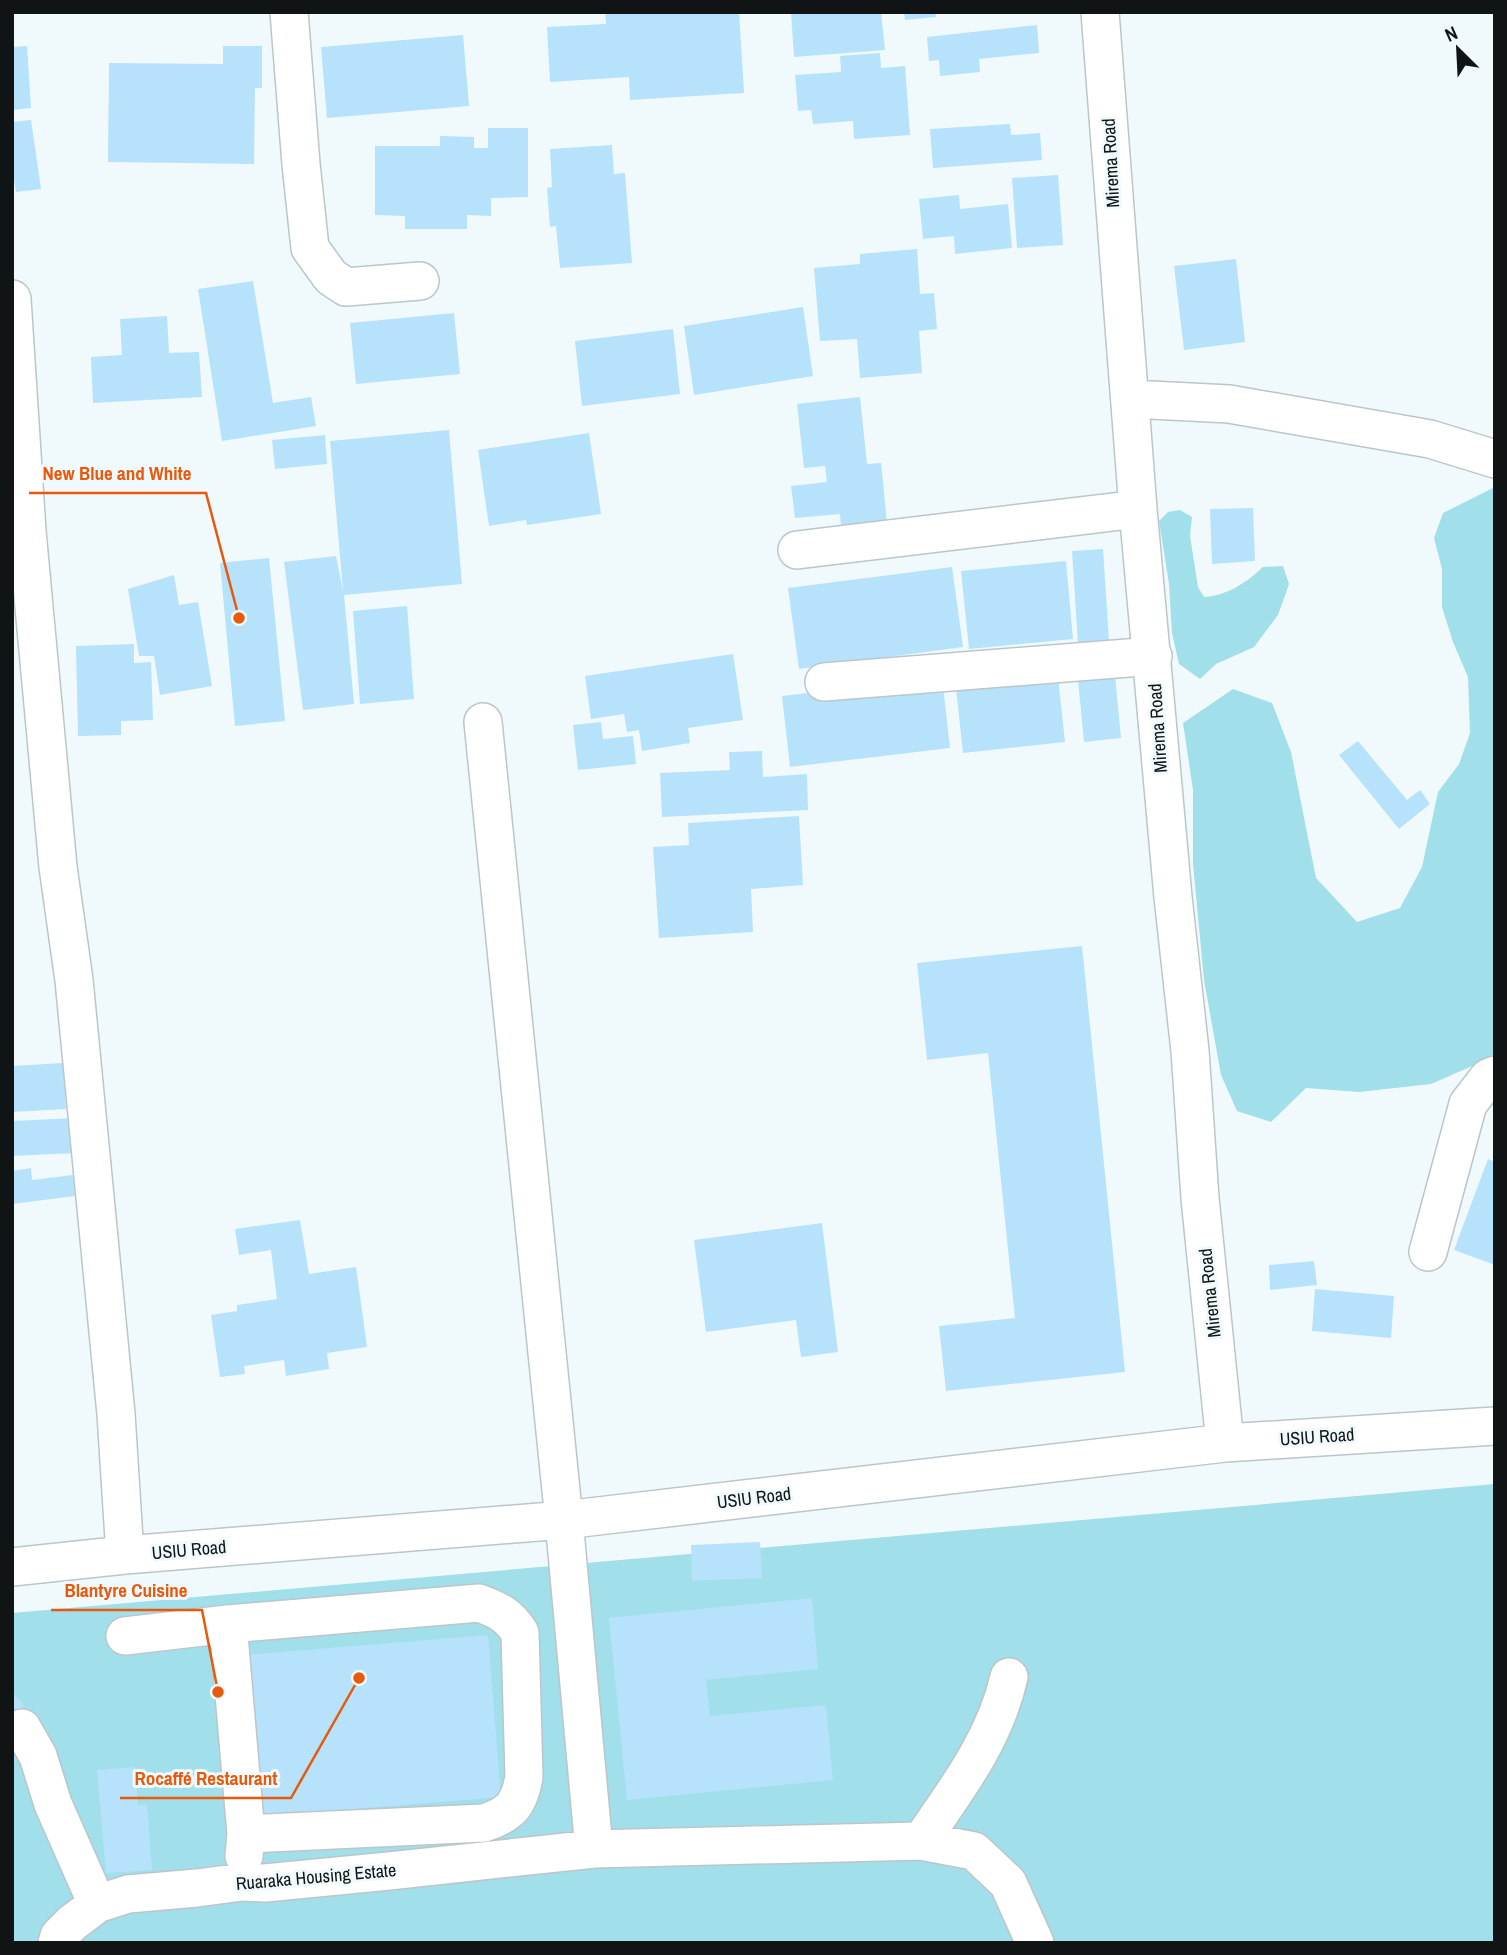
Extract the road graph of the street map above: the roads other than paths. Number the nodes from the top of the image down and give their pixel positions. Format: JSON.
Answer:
{"nodes":[{"id":1,"x":289,"y":12,"type":"edge"},
{"id":2,"x":1100,"y":12,"type":"edge"},
{"id":3,"x":420,"y":281,"type":"dead end"},
{"id":4,"x":12,"y":299,"type":"edge"},
{"id":5,"x":1131,"y":398,"type":"junction"},
{"id":6,"x":1495,"y":459,"type":"edge"},
{"id":7,"x":1138,"y":509,"type":"junction"},
{"id":8,"x":797,"y":550,"type":"dead end"},
{"id":9,"x":1153,"y":656,"type":"junction"},
{"id":10,"x":824,"y":682,"type":"dead end"},
{"id":11,"x":483,"y":722,"type":"dead end"},
{"id":12,"x":1495,"y":1075,"type":"edge"},
{"id":13,"x":1428,"y":1252,"type":"dead end"},
{"id":14,"x":1495,"y":1426,"type":"edge"},
{"id":15,"x":1225,"y":1443,"type":"junction"},
{"id":16,"x":564,"y":1520,"type":"junction"},
{"id":17,"x":125,"y":1555,"type":"junction"},
{"id":18,"x":12,"y":1567,"type":"edge"},
{"id":19,"x":228,"y":1624,"type":"junction"},
{"id":20,"x":125,"y":1636,"type":"dead end"},
{"id":21,"x":1009,"y":1677,"type":"dead end"},
{"id":22,"x":22,"y":1728,"type":"dead end"},
{"id":23,"x":246,"y":1834,"type":"junction"},
{"id":24,"x":921,"y":1840,"type":"junction"},
{"id":25,"x":594,"y":1849,"type":"junction"},
{"id":26,"x":242,"y":1882,"type":"junction"},
{"id":27,"x":97,"y":1904,"type":"junction"},
{"id":28,"x":57,"y":1943,"type":"edge"},
{"id":29,"x":1035,"y":1943,"type":"edge"}],
"edges":[{"from":1,"to":3,"type":"street"},
{"from":2,"to":5,"type":"street","name":"Mirema Road"},
{"from":4,"to":17,"type":"street"},
{"from":5,"to":6,"type":"street"},
{"from":5,"to":7,"type":"street","name":"Mirema Road"},
{"from":7,"to":8,"type":"street"},
{"from":7,"to":9,"type":"street","name":"Mirema Road"},
{"from":9,"to":10,"type":"street"},
{"from":9,"to":15,"type":"street","name":"Mirema Road"},
{"from":11,"to":16,"type":"street"},
{"from":12,"to":13,"type":"street"},
{"from":14,"to":15,"type":"street","name":"USIU Road"},
{"from":15,"to":16,"type":"street","name":"USIU Road"},
{"from":16,"to":17,"type":"street","name":"USIU Road"},
{"from":16,"to":25,"type":"street"},
{"from":17,"to":18,"type":"street","name":"USIU Road"},
{"from":19,"to":20,"type":"street"},
{"from":19,"to":23,"type":"street"},
{"from":19,"to":23,"type":"street"},
{"from":21,"to":24,"type":"street"},
{"from":22,"to":27,"type":"street"},
{"from":23,"to":26,"type":"street"},
{"from":24,"to":25,"type":"street","name":"Ruaraka Housing Estate"},
{"from":24,"to":29,"type":"street","name":"Ruaraka Housing Estate"},
{"from":25,"to":26,"type":"street","name":"Ruaraka Housing Estate"},
{"from":26,"to":27,"type":"street","name":"Ruaraka Housing Estate"},
{"from":27,"to":28,"type":"street","name":"Ruaraka Housing Estate"}]}
